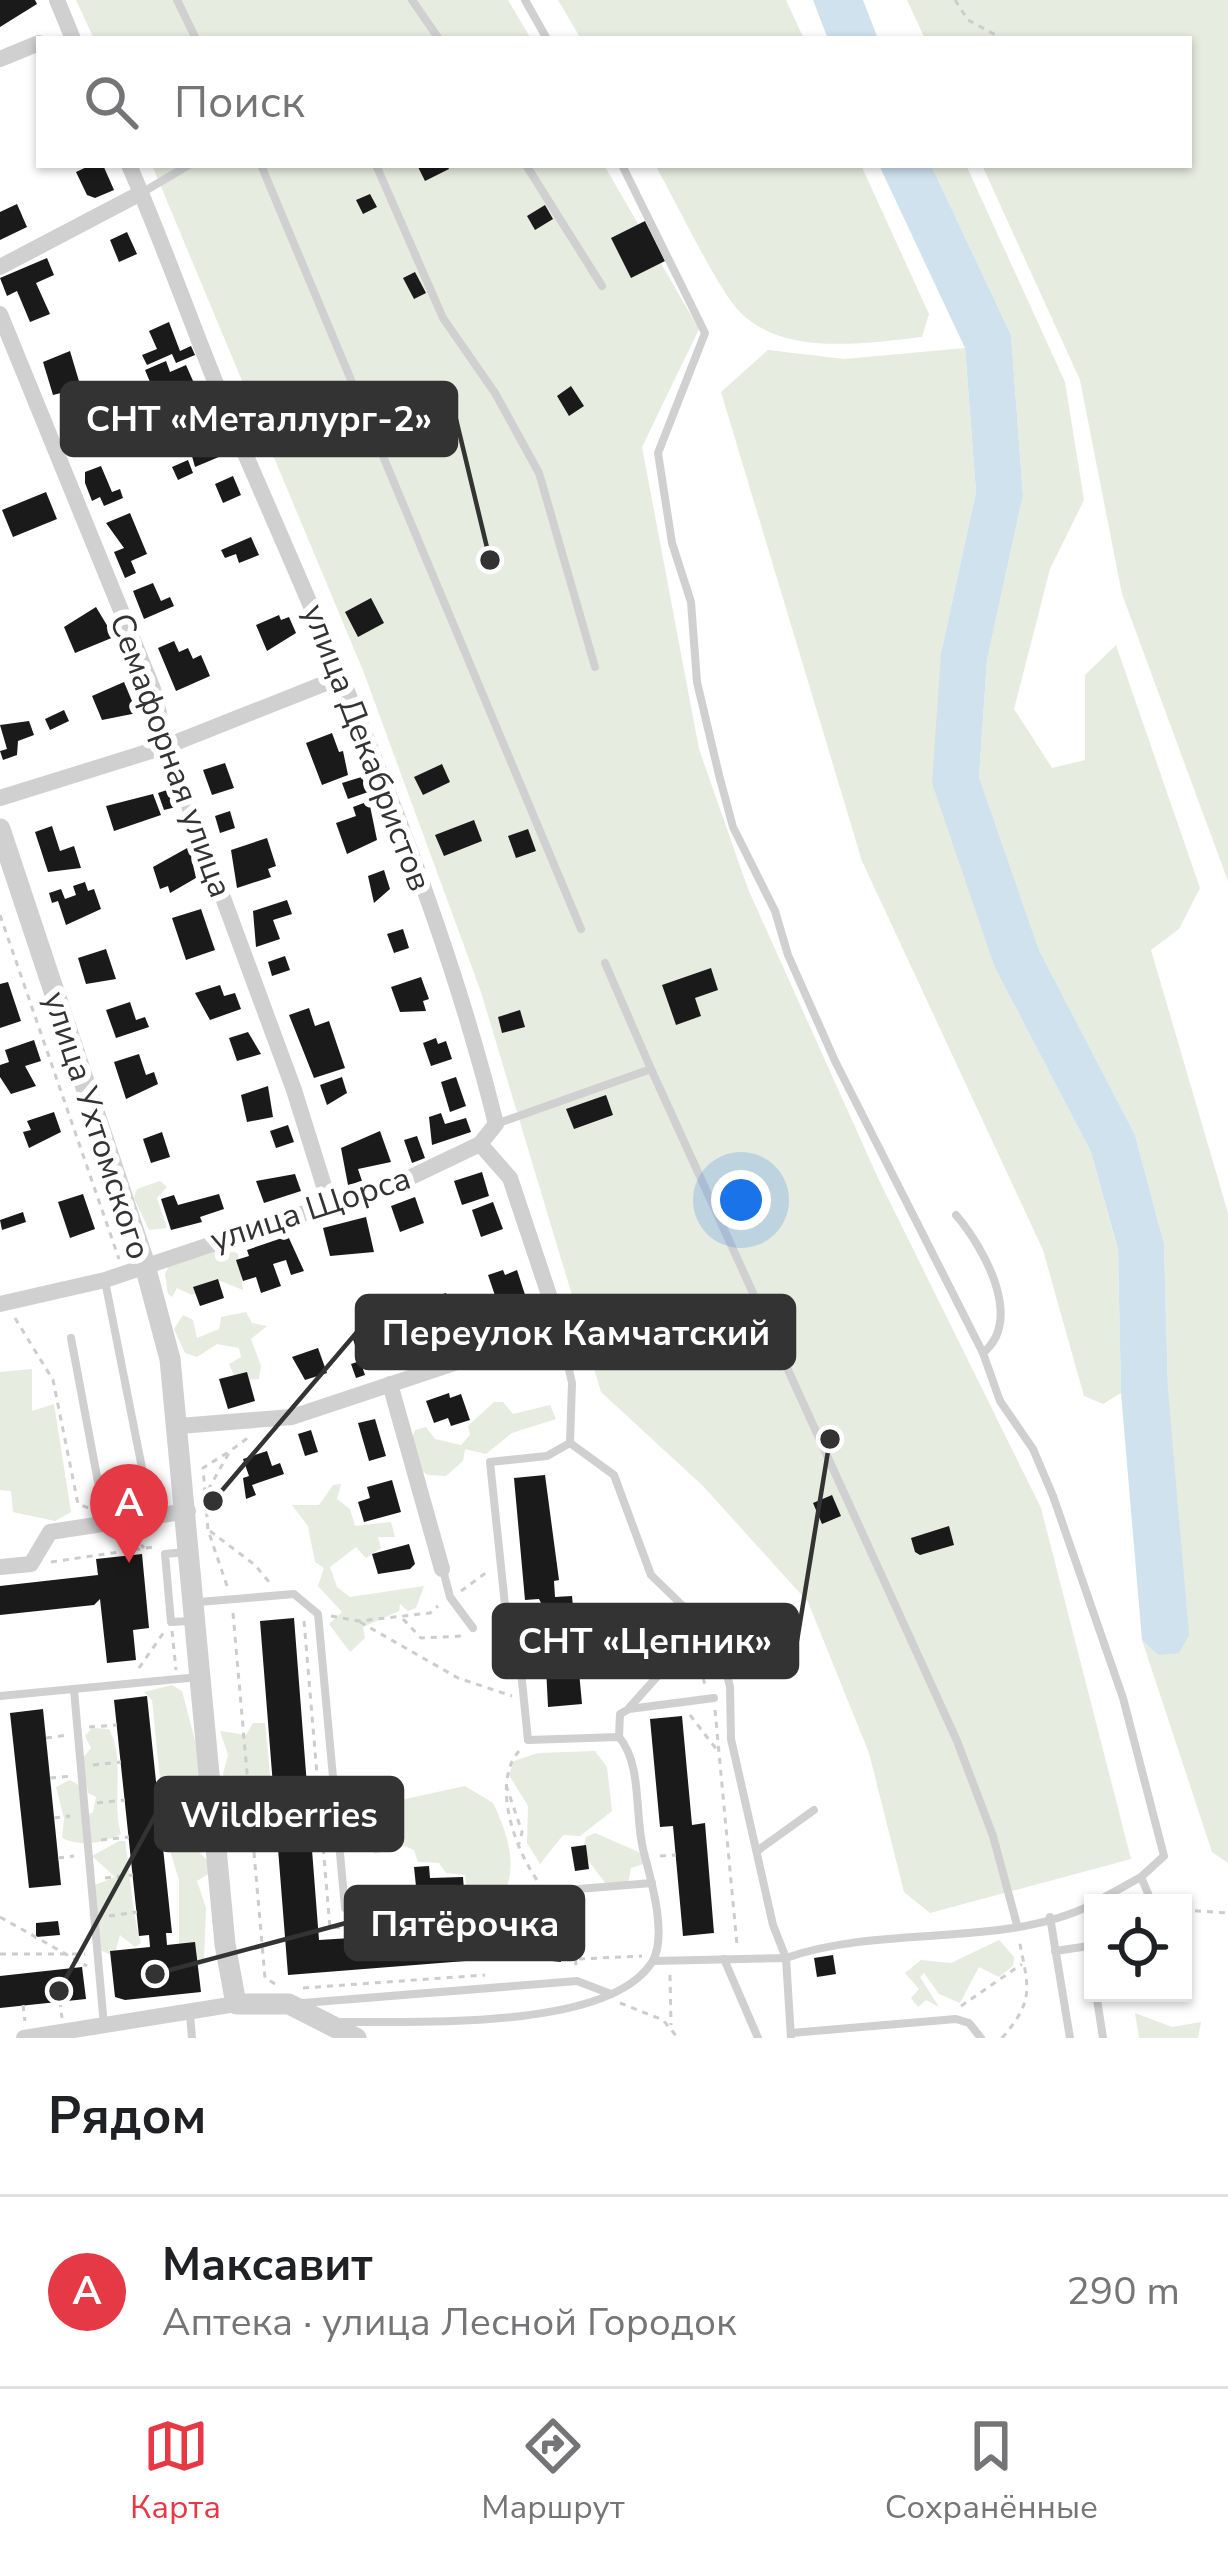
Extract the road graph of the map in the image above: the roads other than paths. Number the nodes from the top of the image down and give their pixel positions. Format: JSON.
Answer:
{"nodes":[{"id":1,"x":57,"y":0,"type":"edge"},
{"id":2,"x":177,"y":0,"type":"edge"},
{"id":3,"x":412,"y":0,"type":"edge"},
{"id":4,"x":525,"y":0,"type":"edge"},
{"id":5,"x":71,"y":34,"type":"edge"},
{"id":6,"x":436,"y":35,"type":"edge"},
{"id":7,"x":195,"y":36,"type":"edge"},
{"id":8,"x":545,"y":36,"type":"edge"},
{"id":9,"x":36,"y":44,"type":"edge"},
{"id":10,"x":0,"y":59,"type":"edge"},
{"id":11,"x":130,"y":168,"type":"edge"},
{"id":12,"x":184,"y":168,"type":"edge"},
{"id":13,"x":262,"y":168,"type":"edge"},
{"id":14,"x":377,"y":168,"type":"edge"},
{"id":15,"x":528,"y":168,"type":"edge"},
{"id":16,"x":623,"y":168,"type":"edge"},
{"id":17,"x":142,"y":193,"type":"junction"},
{"id":18,"x":0,"y":267,"type":"edge"},
{"id":19,"x":602,"y":286,"type":"dead end"},
{"id":20,"x":0,"y":314,"type":"edge"},
{"id":21,"x":595,"y":667,"type":"dead end"},
{"id":22,"x":341,"y":677,"type":"junction"},
{"id":23,"x":167,"y":746,"type":"junction"},
{"id":24,"x":0,"y":798,"type":"edge"},
{"id":25,"x":0,"y":829,"type":"edge"},
{"id":26,"x":581,"y":929,"type":"dead end"},
{"id":27,"x":605,"y":963,"type":"dead end"},
{"id":28,"x":651,"y":1070,"type":"junction"},
{"id":29,"x":496,"y":1124,"type":"junction"},
{"id":30,"x":479,"y":1144,"type":"junction"},
{"id":31,"x":329,"y":1202,"type":"junction"},
{"id":32,"x":956,"y":1215,"type":"dead end"},
{"id":33,"x":134,"y":1267,"type":"junction"},
{"id":34,"x":105,"y":1280,"type":"junction"},
{"id":35,"x":3,"y":1303,"type":"edge"},
{"id":36,"x":560,"y":1328,"type":"junction"},
{"id":37,"x":71,"y":1338,"type":"dead end"},
{"id":38,"x":982,"y":1353,"type":"junction"},
{"id":39,"x":390,"y":1384,"type":"junction"},
{"id":40,"x":179,"y":1426,"type":"junction"},
{"id":41,"x":570,"y":1443,"type":"junction"},
{"id":42,"x":188,"y":1511,"type":"junction"},
{"id":43,"x":191,"y":1552,"type":"junction"},
{"id":44,"x":0,"y":1567,"type":"edge"},
{"id":45,"x":442,"y":1569,"type":"joint"},
{"id":46,"x":196,"y":1612,"type":"junction"},
{"id":47,"x":692,"y":1617,"type":"junction"},
{"id":48,"x":470,"y":1632,"type":"road end"},
{"id":49,"x":189,"y":1678,"type":"junction"},
{"id":50,"x":74,"y":1690,"type":"junction"},
{"id":51,"x":0,"y":1696,"type":"edge"},
{"id":52,"x":714,"y":1698,"type":"road end"},
{"id":53,"x":629,"y":1708,"type":"junction"},
{"id":54,"x":619,"y":1737,"type":"junction"},
{"id":55,"x":814,"y":1810,"type":"dead end"},
{"id":56,"x":756,"y":1851,"type":"junction"},
{"id":57,"x":1141,"y":1877,"type":"junction"},
{"id":58,"x":652,"y":1882,"type":"junction"},
{"id":59,"x":1112,"y":1894,"type":"edge"},
{"id":60,"x":1148,"y":1894,"type":"edge"},
{"id":61,"x":1084,"y":1908,"type":"edge"},
{"id":62,"x":1050,"y":1917,"type":"junction"},
{"id":63,"x":1017,"y":1925,"type":"junction"},
{"id":64,"x":1084,"y":1947,"type":"edge"},
{"id":65,"x":1055,"y":1951,"type":"junction"},
{"id":66,"x":654,"y":1958,"type":"junction"},
{"id":67,"x":786,"y":1958,"type":"junction"},
{"id":68,"x":724,"y":1959,"type":"junction"},
{"id":69,"x":611,"y":1994,"type":"junction"},
{"id":70,"x":1097,"y":2002,"type":"edge"},
{"id":71,"x":236,"y":2004,"type":"junction"},
{"id":72,"x":289,"y":2004,"type":"junction"},
{"id":73,"x":190,"y":2014,"type":"junction"},
{"id":74,"x":390,"y":2021,"type":"junction"},
{"id":75,"x":333,"y":2022,"type":"junction"},
{"id":76,"x":104,"y":2027,"type":"junction"},
{"id":77,"x":791,"y":2035,"type":"edge"},
{"id":78,"x":24,"y":2038,"type":"edge"},
{"id":79,"x":192,"y":2038,"type":"edge"},
{"id":80,"x":356,"y":2038,"type":"edge"},
{"id":81,"x":391,"y":2038,"type":"edge"},
{"id":82,"x":758,"y":2038,"type":"edge"},
{"id":83,"x":981,"y":2038,"type":"edge"},
{"id":84,"x":1070,"y":2038,"type":"edge"},
{"id":85,"x":1103,"y":2038,"type":"edge"}],
"edges":[{"from":1,"to":5,"type":"street"},
{"from":2,"to":7,"type":"lane"},
{"from":3,"to":6,"type":"lane"},
{"from":4,"to":8,"type":"lane"},
{"from":9,"to":10,"type":"street"},
{"from":11,"to":17,"type":"street","name":"улица Декабристов"},
{"from":12,"to":17,"type":"lane"},
{"from":13,"to":26,"type":"lane"},
{"from":14,"to":21,"type":"lane"},
{"from":15,"to":19,"type":"lane"},
{"from":16,"to":38,"type":"lane"},
{"from":17,"to":18,"type":"street"},
{"from":17,"to":22,"type":"street","name":"улица Декабристов"},
{"from":20,"to":23,"type":"street","name":"Семафорная улица"},
{"from":22,"to":23,"type":"street"},
{"from":22,"to":29,"type":"street","name":"улица Декабристов"},
{"from":23,"to":24,"type":"street"},
{"from":23,"to":31,"type":"street","name":"Семафорная улица"},
{"from":25,"to":33,"type":"street","name":"улица Ухтомского"},
{"from":27,"to":28,"type":"lane"},
{"from":28,"to":29,"type":"lane"},
{"from":28,"to":63,"type":"lane"},
{"from":29,"to":30,"type":"street"},
{"from":30,"to":31,"type":"street","name":"улица Щорса"},
{"from":30,"to":36,"type":"street"},
{"from":31,"to":33,"type":"street","name":"улица Щорса"},
{"from":32,"to":38,"type":"lane"},
{"from":33,"to":34,"type":"street","name":"улица Щорса"},
{"from":33,"to":40,"type":"street","name":"улица Ухтомского"},
{"from":34,"to":35,"type":"street","name":"улица Щорса"},
{"from":34,"to":37,"type":"lane"},
{"from":36,"to":39,"type":"street"},
{"from":36,"to":41,"type":"lane"},
{"from":38,"to":57,"type":"lane"},
{"from":39,"to":40,"type":"street"},
{"from":39,"to":45,"type":"street"},
{"from":40,"to":42,"type":"street","name":"улица Ухтомского"},
{"from":41,"to":47,"type":"lane"},
{"from":41,"to":54,"type":"lane"},
{"from":42,"to":43,"type":"street","name":"улица Ухтомского"},
{"from":42,"to":44,"type":"street"},
{"from":43,"to":46,"type":"street","name":"улица Ухтомского"},
{"from":43,"to":46,"type":"lane"},
{"from":45,"to":48,"type":"lane"},
{"from":46,"to":49,"type":"street","name":"улица Ухтомского"},
{"from":46,"to":58,"type":"lane"},
{"from":47,"to":53,"type":"lane"},
{"from":47,"to":56,"type":"lane"},
{"from":49,"to":50,"type":"lane"},
{"from":49,"to":71,"type":"street","name":"улица Ухтомского"},
{"from":50,"to":51,"type":"lane"},
{"from":50,"to":76,"type":"lane"},
{"from":52,"to":53,"type":"lane"},
{"from":53,"to":54,"type":"lane"},
{"from":54,"to":58,"type":"lane"},
{"from":55,"to":56,"type":"lane"},
{"from":56,"to":67,"type":"lane"},
{"from":57,"to":59,"type":"lane"},
{"from":57,"to":60,"type":"lane"},
{"from":58,"to":66,"type":"lane"},
{"from":61,"to":62,"type":"lane"},
{"from":62,"to":63,"type":"lane"},
{"from":62,"to":65,"type":"lane"},
{"from":63,"to":67,"type":"lane"},
{"from":64,"to":65,"type":"lane"},
{"from":65,"to":84,"type":"lane"},
{"from":66,"to":68,"type":"lane"},
{"from":66,"to":69,"type":"lane"},
{"from":67,"to":68,"type":"lane"},
{"from":67,"to":77,"type":"lane"},
{"from":68,"to":82,"type":"lane"},
{"from":69,"to":72,"type":"lane"},
{"from":69,"to":74,"type":"lane"},
{"from":70,"to":85,"type":"lane"},
{"from":71,"to":72,"type":"street"},
{"from":71,"to":73,"type":"street"},
{"from":72,"to":75,"type":"street"},
{"from":73,"to":76,"type":"street"},
{"from":73,"to":79,"type":"lane"},
{"from":74,"to":75,"type":"lane"},
{"from":74,"to":81,"type":"lane"},
{"from":75,"to":80,"type":"street"},
{"from":76,"to":78,"type":"street"},
{"from":77,"to":83,"type":"lane"}]}
